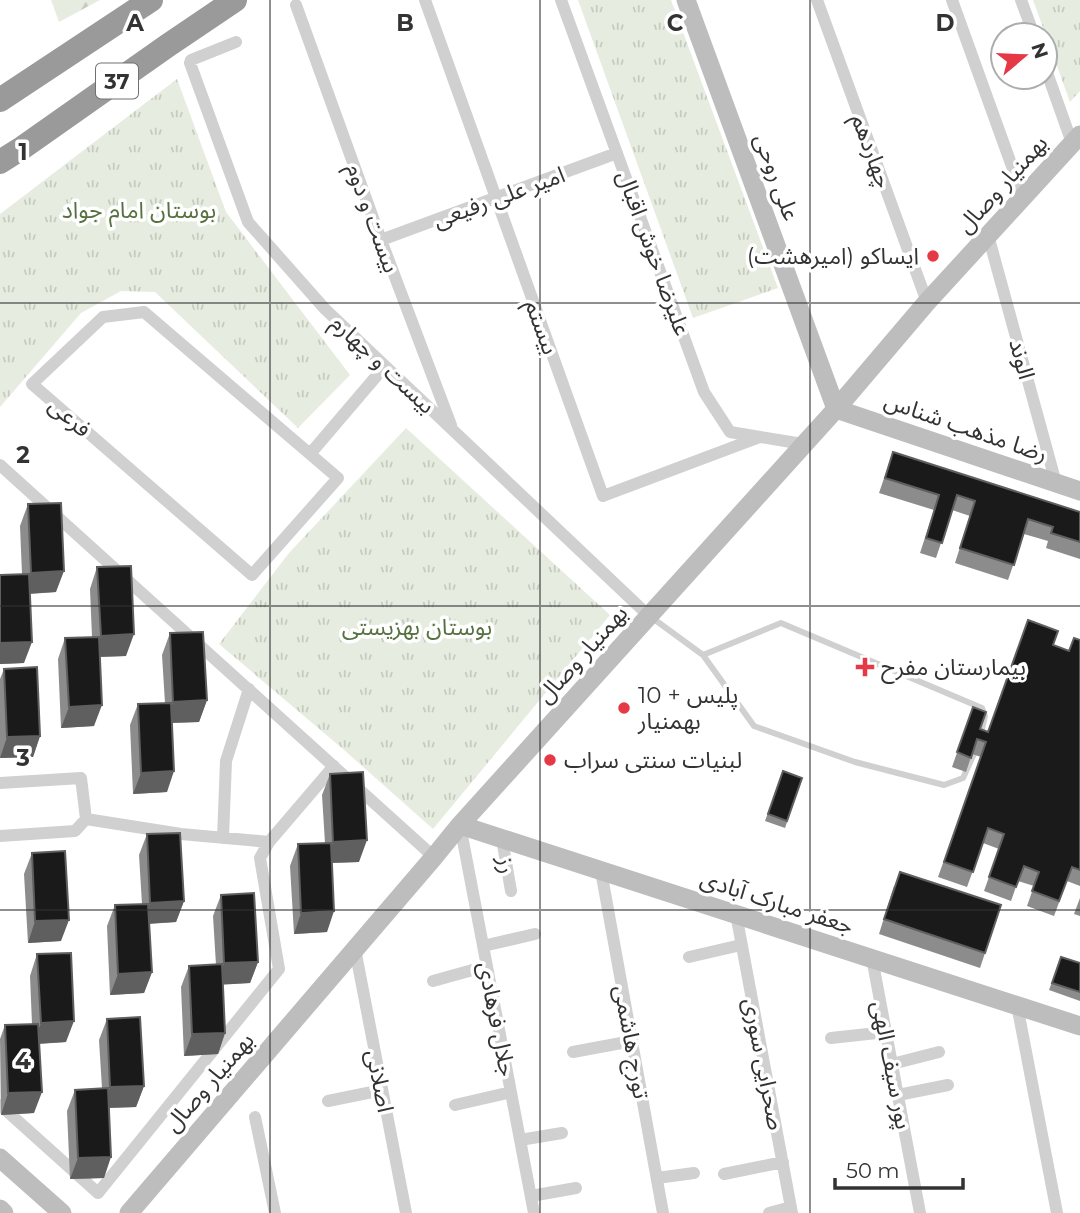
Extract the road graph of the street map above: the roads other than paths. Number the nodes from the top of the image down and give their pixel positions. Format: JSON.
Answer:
{"nodes":[{"id":1,"x":151,"y":0,"type":"edge"},
{"id":2,"x":235,"y":0,"type":"edge"},
{"id":3,"x":425,"y":0,"type":"edge"},
{"id":4,"x":561,"y":0,"type":"edge"},
{"id":5,"x":686,"y":0,"type":"edge"},
{"id":6,"x":817,"y":0,"type":"edge"},
{"id":7,"x":952,"y":0,"type":"edge"},
{"id":8,"x":1021,"y":0,"type":"edge"},
{"id":9,"x":296,"y":5,"type":"dead end"},
{"id":10,"x":1029,"y":21,"type":"edge"},
{"id":11,"x":236,"y":42,"type":"dead end"},
{"id":12,"x":1055,"y":91,"type":"edge"},
{"id":13,"x":0,"y":100,"type":"edge"},
{"id":14,"x":1076,"y":139,"type":"edge"},
{"id":15,"x":617,"y":153,"type":"junction"},
{"id":16,"x":0,"y":162,"type":"edge"},
{"id":17,"x":1023,"y":197,"type":"junction"},
{"id":18,"x":495,"y":198,"type":"junction"},
{"id":19,"x":988,"y":235,"type":"junction"},
{"id":20,"x":381,"y":240,"type":"junction"},
{"id":21,"x":927,"y":302,"type":"junction"},
{"id":22,"x":385,"y":366,"type":"junction"},
{"id":23,"x":836,"y":409,"type":"junction"},
{"id":24,"x":453,"y":430,"type":"junction"},
{"id":25,"x":760,"y":437,"type":"junction"},
{"id":26,"x":803,"y":444,"type":"junction"},
{"id":27,"x":310,"y":454,"type":"junction"},
{"id":28,"x":0,"y":465,"type":"edge"},
{"id":29,"x":1056,"y":483,"type":"junction"},
{"id":30,"x":1080,"y":491,"type":"edge"},
{"id":31,"x":649,"y":616,"type":"junction"},
{"id":32,"x":703,"y":655,"type":"junction"},
{"id":33,"x":249,"y":690,"type":"junction"},
{"id":34,"x":334,"y":766,"type":"junction"},
{"id":35,"x":0,"y":783,"type":"edge"},
{"id":36,"x":86,"y":819,"type":"junction"},
{"id":37,"x":460,"y":825,"type":"junction"},
{"id":38,"x":0,"y":836,"type":"edge"},
{"id":39,"x":223,"y":838,"type":"junction"},
{"id":40,"x":502,"y":839,"type":"junction"},
{"id":41,"x":269,"y":842,"type":"junction"},
{"id":42,"x":434,"y":857,"type":"junction"},
{"id":43,"x":601,"y":871,"type":"junction"},
{"id":44,"x":511,"y":891,"type":"dead end"},
{"id":45,"x":736,"y":914,"type":"junction"},
{"id":46,"x":535,"y":934,"type":"dead end"},
{"id":47,"x":741,"y":945,"type":"junction"},
{"id":48,"x":483,"y":946,"type":"junction"},
{"id":49,"x":355,"y":949,"type":"junction"},
{"id":50,"x":689,"y":957,"type":"dead end"},
{"id":51,"x":872,"y":958,"type":"junction"},
{"id":52,"x":487,"y":966,"type":"junction"},
{"id":53,"x":433,"y":981,"type":"dead end"},
{"id":54,"x":1017,"y":1005,"type":"junction"},
{"id":55,"x":1080,"y":1026,"type":"edge"},
{"id":56,"x":886,"y":1032,"type":"junction"},
{"id":57,"x":831,"y":1038,"type":"dead end"},
{"id":58,"x":632,"y":1041,"type":"junction"},
{"id":59,"x":573,"y":1052,"type":"dead end"},
{"id":60,"x":939,"y":1052,"type":"dead end"},
{"id":61,"x":892,"y":1064,"type":"junction"},
{"id":62,"x":948,"y":1085,"type":"dead end"},
{"id":63,"x":382,"y":1090,"type":"junction"},
{"id":64,"x":511,"y":1092,"type":"junction"},
{"id":65,"x":898,"y":1095,"type":"junction"},
{"id":66,"x":328,"y":1101,"type":"dead end"},
{"id":67,"x":0,"y":1105,"type":"edge"},
{"id":68,"x":455,"y":1105,"type":"dead end"},
{"id":69,"x":256,"y":1117,"type":"dead end"},
{"id":70,"x":562,"y":1133,"type":"dead end"},
{"id":71,"x":520,"y":1140,"type":"junction"},
{"id":72,"x":0,"y":1158,"type":"edge"},
{"id":73,"x":783,"y":1162,"type":"junction"},
{"id":74,"x":694,"y":1173,"type":"dead end"},
{"id":75,"x":724,"y":1174,"type":"dead end"},
{"id":76,"x":657,"y":1178,"type":"junction"},
{"id":77,"x":576,"y":1188,"type":"dead end"},
{"id":78,"x":531,"y":1196,"type":"junction"},
{"id":79,"x":0,"y":1209,"type":"edge"},
{"id":80,"x":792,"y":1210,"type":"edge"},
{"id":81,"x":4,"y":1213,"type":"edge"},
{"id":82,"x":62,"y":1213,"type":"edge"},
{"id":83,"x":129,"y":1213,"type":"edge"},
{"id":84,"x":275,"y":1213,"type":"edge"},
{"id":85,"x":406,"y":1213,"type":"edge"},
{"id":86,"x":534,"y":1213,"type":"edge"},
{"id":87,"x":663,"y":1213,"type":"edge"},
{"id":88,"x":769,"y":1213,"type":"edge"},
{"id":89,"x":920,"y":1213,"type":"edge"},
{"id":90,"x":1056,"y":1213,"type":"edge"}],
"edges":[{"from":1,"to":13,"type":"highway","number":"37"},
{"from":2,"to":16,"type":"highway","number":"37"},
{"from":3,"to":18,"type":"street","name":"بیستم"},
{"from":4,"to":15,"type":"street","name":"علیرضا خوش اقبال"},
{"from":5,"to":23,"type":"street","name":"علی روحی"},
{"from":6,"to":21,"type":"street","name":"چهاردهم"},
{"from":7,"to":17,"type":"street"},
{"from":8,"to":10,"type":"street"},
{"from":9,"to":20,"type":"street","name":"بیست و دوم"},
{"from":11,"to":22,"type":"street","name":"بیست و چهارم"},
{"from":12,"to":14,"type":"street"},
{"from":14,"to":17,"type":"street","name":"بهمنیار وصال"},
{"from":15,"to":18,"type":"street","name":"امیر علی رفیعی"},
{"from":15,"to":25,"type":"street","name":"علیرضا خوش اقبال"},
{"from":17,"to":19,"type":"street","name":"بهمنیار وصال"},
{"from":18,"to":20,"type":"street","name":"امیر علی رفیعی"},
{"from":18,"to":25,"type":"street","name":"بیستم"},
{"from":19,"to":21,"type":"street","name":"بهمنیار وصال"},
{"from":19,"to":29,"type":"street","name":"الوند"},
{"from":20,"to":24,"type":"street","name":"بیست و دوم"},
{"from":21,"to":23,"type":"street","name":"بهمنیار وصال"},
{"from":22,"to":24,"type":"street","name":"بیست و چهارم"},
{"from":22,"to":27,"type":"street"},
{"from":23,"to":26,"type":"street","name":"بهمنیار وصال"},
{"from":23,"to":29,"type":"street","name":"رضا مذهب شناس"},
{"from":24,"to":31,"type":"street","name":"بیست و چهارم"},
{"from":25,"to":26,"type":"street","name":"علیرضا خوش اقبال"},
{"from":26,"to":31,"type":"street","name":"بهمنیار وصال"},
{"from":27,"to":27,"type":"street","name":"فرعی"},
{"from":28,"to":33,"type":"street"},
{"from":29,"to":30,"type":"street","name":"رضا مذهب شناس"},
{"from":31,"to":32,"type":"lane"},
{"from":31,"to":37,"type":"street","name":"بهمنیار وصال"},
{"from":32,"to":32,"type":"lane"},
{"from":33,"to":34,"type":"street"},
{"from":33,"to":39,"type":"street"},
{"from":34,"to":41,"type":"street"},
{"from":34,"to":42,"type":"street"},
{"from":35,"to":36,"type":"street"},
{"from":36,"to":38,"type":"street"},
{"from":36,"to":39,"type":"street"},
{"from":37,"to":40,"type":"street","name":"جعفر مبارک آبادی"},
{"from":37,"to":42,"type":"street","name":"بهمنیار وصال"},
{"from":37,"to":48,"type":"street","name":"جلال فرهادی"},
{"from":39,"to":41,"type":"street"},
{"from":40,"to":43,"type":"street","name":"جعفر مبارک آبادی"},
{"from":40,"to":44,"type":"street","name":"رز"},
{"from":41,"to":67,"type":"street"},
{"from":42,"to":49,"type":"street","name":"بهمنیار وصال"},
{"from":43,"to":45,"type":"street","name":"جعفر مبارک آبادی"},
{"from":43,"to":58,"type":"street","name":"تورج هاشمی"},
{"from":45,"to":47,"type":"street","name":"صحرایی سوری"},
{"from":45,"to":51,"type":"street","name":"جعفر مبارک آبادی"},
{"from":46,"to":48,"type":"street"},
{"from":47,"to":50,"type":"street"},
{"from":47,"to":73,"type":"street","name":"صحرایی سوری"},
{"from":48,"to":52,"type":"street","name":"جلال فرهادی"},
{"from":49,"to":63,"type":"street","name":"اصلانی"},
{"from":49,"to":83,"type":"street","name":"بهمنیار وصال"},
{"from":51,"to":54,"type":"street","name":"جعفر مبارک آبادی"},
{"from":51,"to":56,"type":"street","name":"پور سیف الهی"},
{"from":52,"to":53,"type":"street"},
{"from":52,"to":64,"type":"street","name":"جلال فرهادی"},
{"from":54,"to":55,"type":"street","name":"جعفر مبارک آبادی"},
{"from":54,"to":90,"type":"street"},
{"from":56,"to":57,"type":"street"},
{"from":56,"to":61,"type":"street","name":"پور سیف الهی"},
{"from":58,"to":59,"type":"street"},
{"from":58,"to":76,"type":"street","name":"تورج هاشمی"},
{"from":60,"to":61,"type":"street"},
{"from":61,"to":65,"type":"street","name":"پور سیف الهی"},
{"from":62,"to":65,"type":"street"},
{"from":63,"to":66,"type":"street"},
{"from":63,"to":85,"type":"street","name":"اصلانی"},
{"from":64,"to":68,"type":"street"},
{"from":64,"to":71,"type":"street","name":"جلال فرهادی"},
{"from":65,"to":89,"type":"street","name":"پور سیف الهی"},
{"from":69,"to":84,"type":"street"},
{"from":70,"to":71,"type":"street"},
{"from":71,"to":78,"type":"street","name":"جلال فرهادی"},
{"from":72,"to":82,"type":"street"},
{"from":73,"to":75,"type":"street"},
{"from":73,"to":80,"type":"street","name":"صحرایی سوری"},
{"from":74,"to":76,"type":"street"},
{"from":76,"to":87,"type":"street","name":"تورج هاشمی"},
{"from":77,"to":78,"type":"street"},
{"from":78,"to":86,"type":"street","name":"جلال فرهادی"},
{"from":79,"to":81,"type":"street"},
{"from":80,"to":88,"type":"street"}]}
